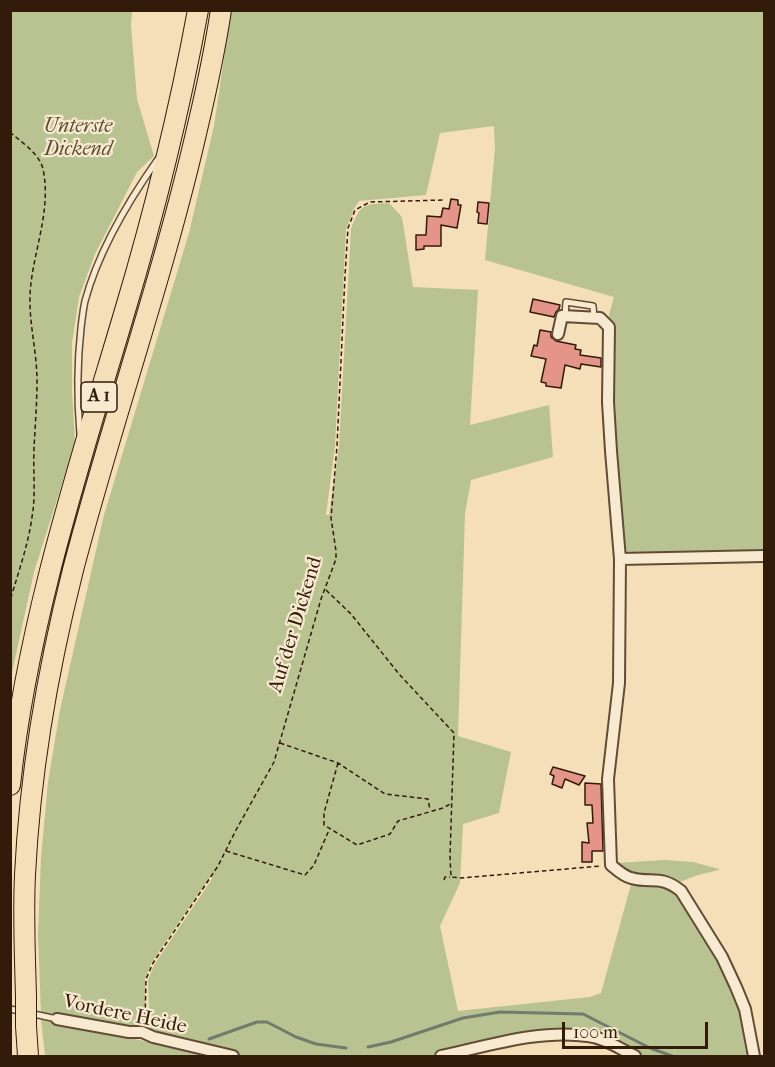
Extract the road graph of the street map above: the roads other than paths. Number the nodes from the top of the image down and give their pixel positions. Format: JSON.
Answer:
{"nodes":[{"id":1,"x":198,"y":10,"type":"edge"},
{"id":2,"x":221,"y":10,"type":"edge"},
{"id":3,"x":172,"y":141,"type":"junction"},
{"id":4,"x":558,"y":334,"type":"dead end"},
{"id":5,"x":81,"y":457,"type":"junction"},
{"id":6,"x":765,"y":556,"type":"edge"},
{"id":7,"x":620,"y":559,"type":"junction"},
{"id":8,"x":10,"y":785,"type":"edge"},
{"id":9,"x":18,"y":1003,"type":"edge"},
{"id":10,"x":57,"y":1019,"type":"joint"},
{"id":11,"x":28,"y":1056,"type":"edge"},
{"id":12,"x":232,"y":1056,"type":"edge"},
{"id":13,"x":441,"y":1056,"type":"edge"},
{"id":14,"x":635,"y":1056,"type":"edge"},
{"id":15,"x":754,"y":1056,"type":"edge"}],
"edges":[{"from":1,"to":3,"type":"highway","number":"A 1"},
{"from":2,"to":9,"type":"highway","number":"A 1"},
{"from":3,"to":5,"type":"highway","number":"A 1"},
{"from":3,"to":5,"type":"lane"},
{"from":4,"to":7,"type":"street"},
{"from":5,"to":8,"type":"highway","number":"A 1"},
{"from":6,"to":7,"type":"street"},
{"from":7,"to":15,"type":"street"},
{"from":9,"to":10,"type":"lane","name":"Vordere Heide"},
{"from":9,"to":11,"type":"highway","number":"A 1","bridge":true},
{"from":10,"to":12,"type":"street","name":"Vordere Heide"},
{"from":13,"to":14,"type":"street"}]}
